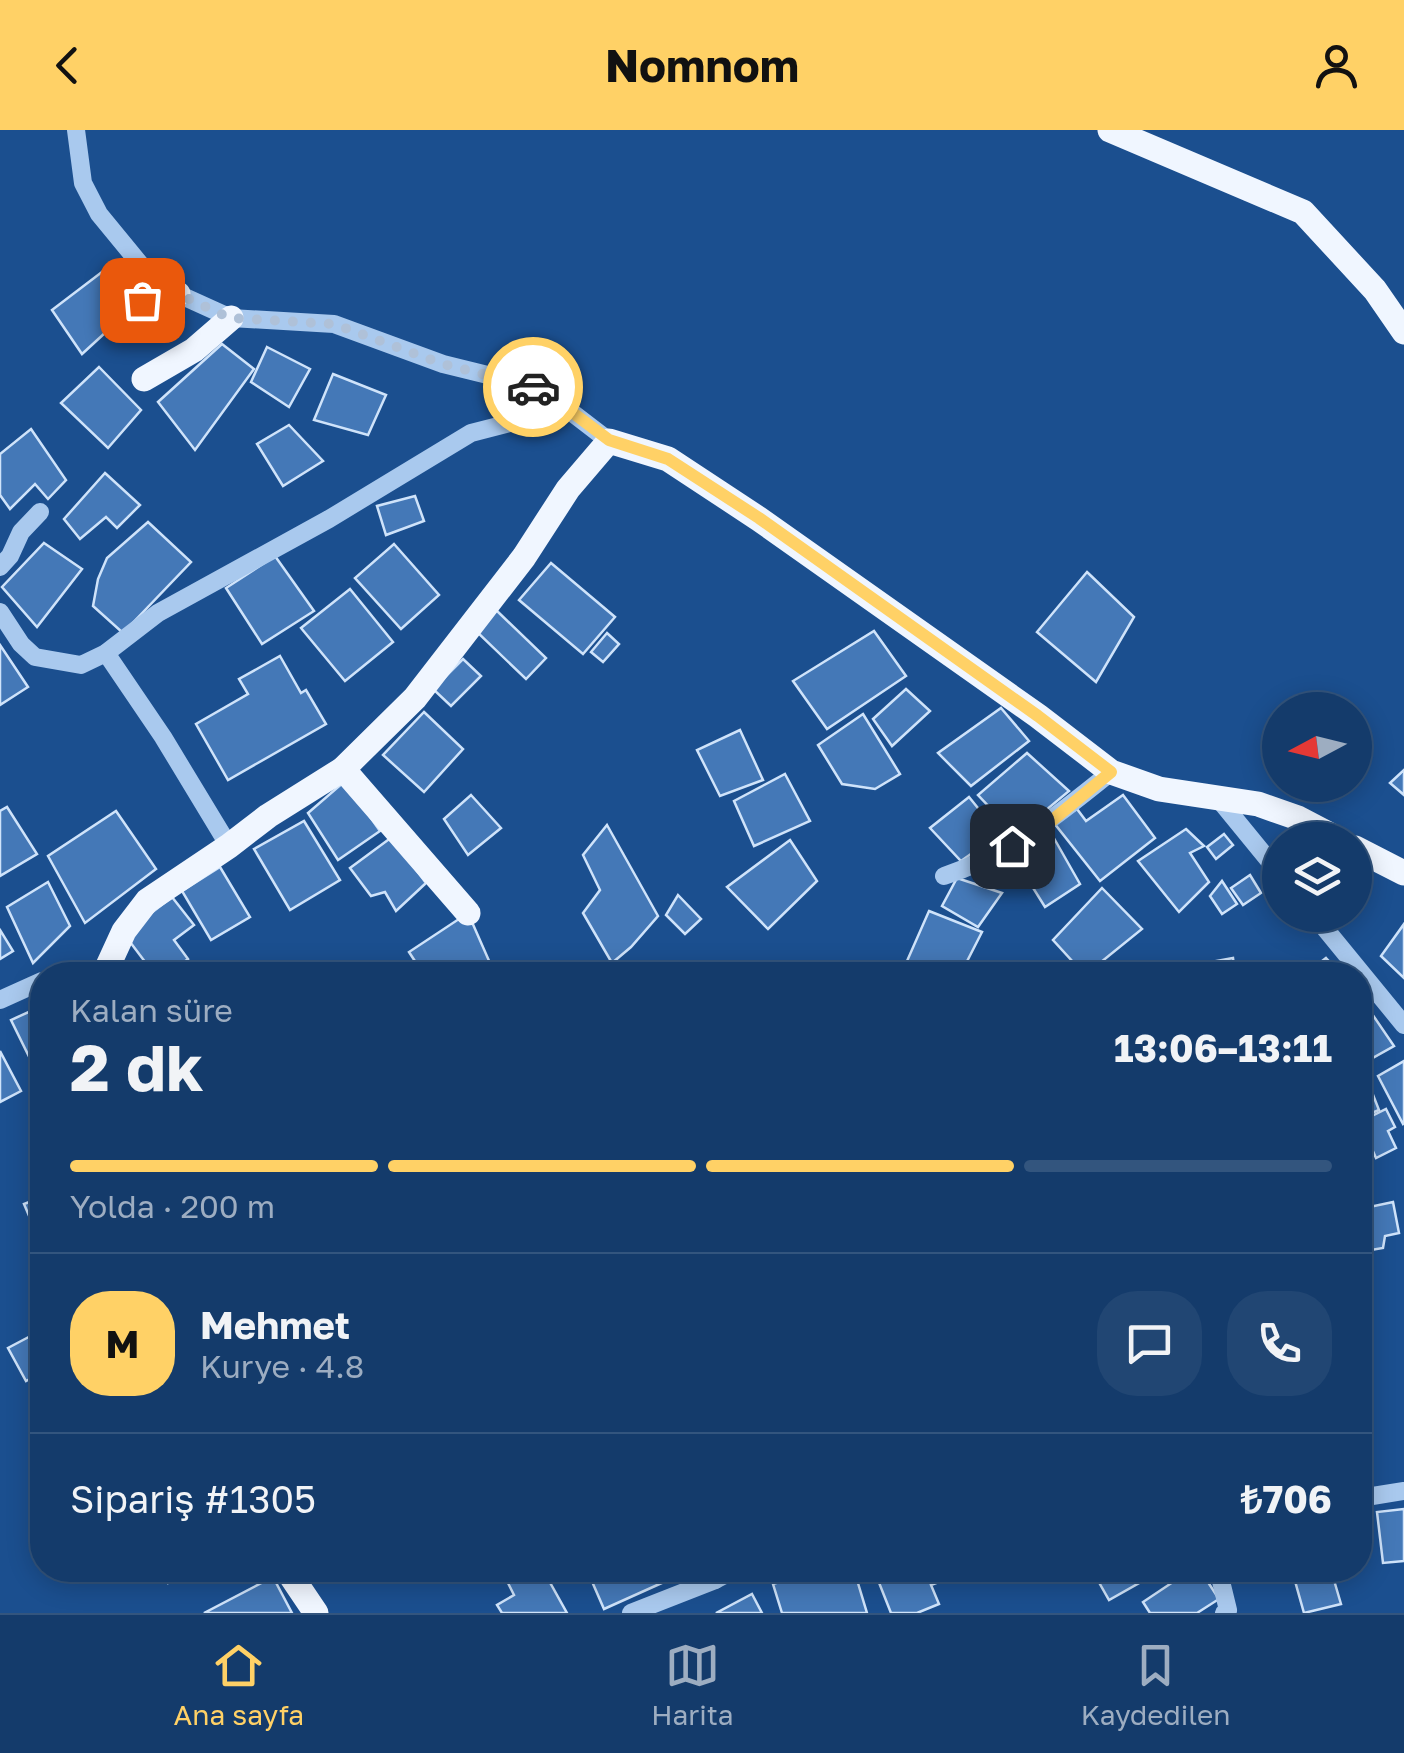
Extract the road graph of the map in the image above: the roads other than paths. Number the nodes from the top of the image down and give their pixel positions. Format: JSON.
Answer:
{"nodes":[{"id":1,"x":76,"y":130,"type":"edge"},
{"id":2,"x":1110,"y":130,"type":"edge"},
{"id":3,"x":123,"y":292,"type":"dead end"},
{"id":4,"x":178,"y":294,"type":"junction"},
{"id":5,"x":230,"y":318,"type":"junction"},
{"id":6,"x":1404,"y":332,"type":"edge"},
{"id":7,"x":144,"y":379,"type":"dead end"},
{"id":8,"x":568,"y":408,"type":"junction"},
{"id":9,"x":609,"y":440,"type":"junction"},
{"id":10,"x":40,"y":512,"type":"dead end"},
{"id":11,"x":0,"y":567,"type":"edge"},
{"id":12,"x":0,"y":612,"type":"edge"},
{"id":13,"x":106,"y":653,"type":"junction"},
{"id":14,"x":343,"y":768,"type":"junction"},
{"id":15,"x":1111,"y":772,"type":"junction"},
{"id":16,"x":1216,"y":796,"type":"junction"},
{"id":17,"x":1306,"y":822,"type":"edge"},
{"id":18,"x":229,"y":846,"type":"junction"},
{"id":19,"x":1262,"y":852,"type":"edge"},
{"id":20,"x":1372,"y":857,"type":"edge"},
{"id":21,"x":1404,"y":873,"type":"edge"},
{"id":22,"x":944,"y":876,"type":"dead end"},
{"id":23,"x":468,"y":914,"type":"dead end"},
{"id":24,"x":1328,"y":932,"type":"edge"},
{"id":25,"x":112,"y":962,"type":"edge"},
{"id":26,"x":1352,"y":962,"type":"edge"},
{"id":27,"x":30,"y":986,"type":"edge"},
{"id":28,"x":1372,"y":986,"type":"edge"},
{"id":29,"x":0,"y":1000,"type":"edge"},
{"id":30,"x":1404,"y":1025,"type":"edge"},
{"id":31,"x":1404,"y":1491,"type":"edge"},
{"id":32,"x":1372,"y":1496,"type":"edge"},
{"id":33,"x":295,"y":1582,"type":"edge"},
{"id":34,"x":699,"y":1582,"type":"edge"},
{"id":35,"x":1221,"y":1582,"type":"edge"},
{"id":36,"x":316,"y":1613,"type":"edge"},
{"id":37,"x":631,"y":1613,"type":"edge"},
{"id":38,"x":1224,"y":1613,"type":"edge"}],
"edges":[{"from":1,"to":4,"type":"street"},
{"from":2,"to":6,"type":"main road"},
{"from":3,"to":4,"type":"main road"},
{"from":4,"to":5,"type":"street"},
{"from":5,"to":7,"type":"main road"},
{"from":5,"to":8,"type":"street"},
{"from":8,"to":9,"type":"street"},
{"from":8,"to":13,"type":"street"},
{"from":9,"to":14,"type":"main road"},
{"from":9,"to":15,"type":"main road"},
{"from":10,"to":11,"type":"street"},
{"from":12,"to":13,"type":"street"},
{"from":13,"to":18,"type":"street"},
{"from":14,"to":18,"type":"main road"},
{"from":14,"to":23,"type":"main road"},
{"from":15,"to":16,"type":"main road"},
{"from":15,"to":22,"type":"street"},
{"from":16,"to":17,"type":"main road"},
{"from":16,"to":19,"type":"street"},
{"from":18,"to":25,"type":"main road"},
{"from":20,"to":21,"type":"main road"},
{"from":24,"to":26,"type":"street"},
{"from":27,"to":29,"type":"street"},
{"from":28,"to":30,"type":"street"},
{"from":31,"to":32,"type":"street"},
{"from":33,"to":36,"type":"main road"},
{"from":34,"to":37,"type":"street"},
{"from":35,"to":38,"type":"street"}]}
